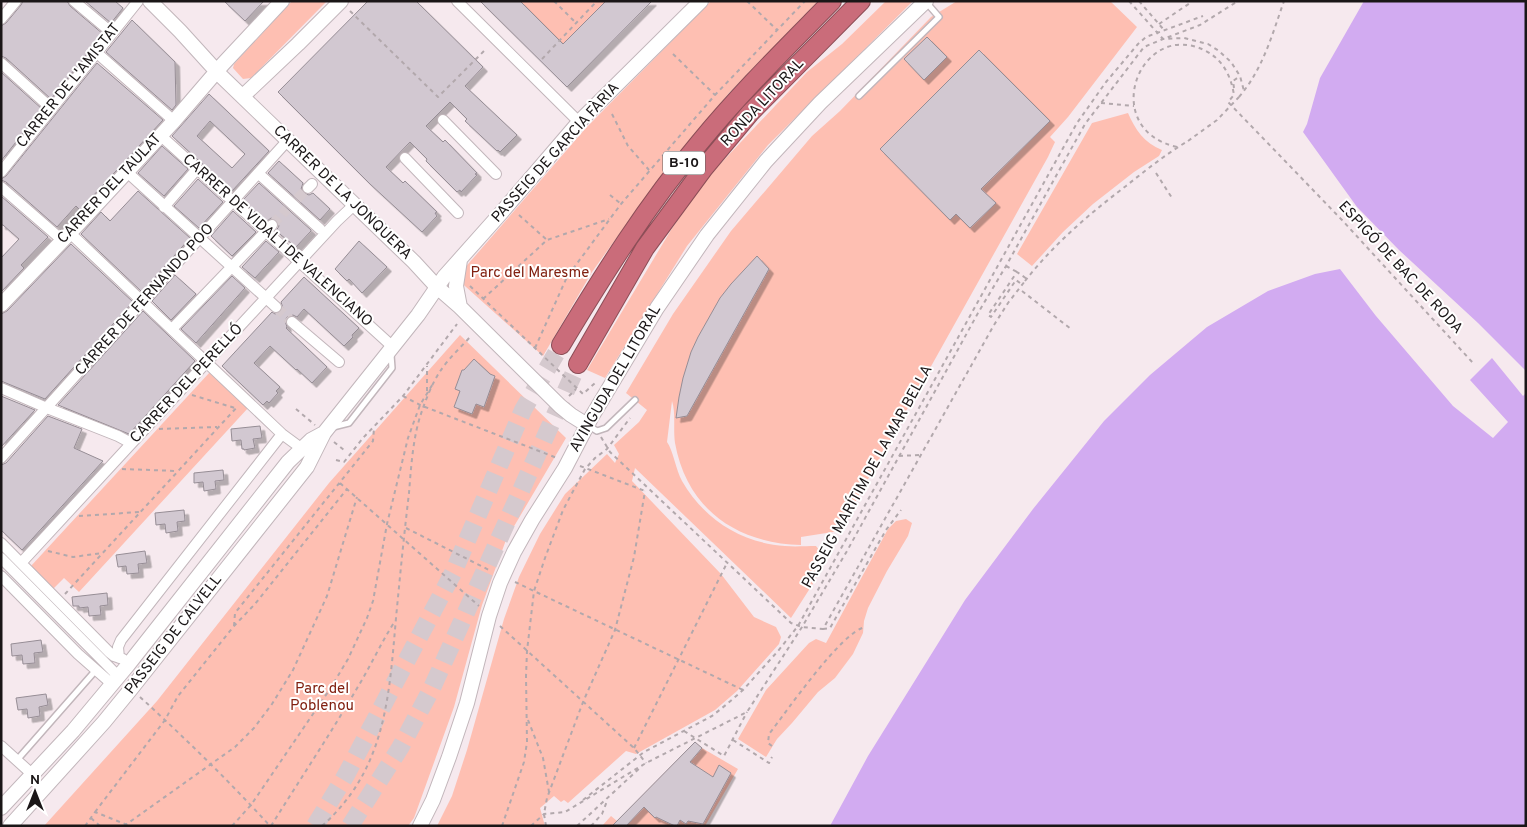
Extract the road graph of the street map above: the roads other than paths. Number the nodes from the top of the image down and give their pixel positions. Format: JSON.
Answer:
{"nodes":[{"id":1,"x":16,"y":1,"type":"edge"},
{"id":2,"x":74,"y":1,"type":"edge"},
{"id":3,"x":138,"y":1,"type":"edge"},
{"id":4,"x":150,"y":1,"type":"edge"},
{"id":5,"x":282,"y":1,"type":"edge"},
{"id":6,"x":457,"y":1,"type":"edge"},
{"id":7,"x":701,"y":1,"type":"edge"},
{"id":8,"x":832,"y":1,"type":"edge"},
{"id":9,"x":861,"y":1,"type":"edge"},
{"id":10,"x":926,"y":1,"type":"edge"},
{"id":11,"x":344,"y":5,"type":"edge"},
{"id":12,"x":1,"y":19,"type":"edge"},
{"id":13,"x":112,"y":33,"type":"junction"},
{"id":14,"x":96,"y":53,"type":"junction"},
{"id":15,"x":1,"y":64,"type":"edge"},
{"id":16,"x":217,"y":71,"type":"junction"},
{"id":17,"x":243,"y":96,"type":"junction"},
{"id":18,"x":859,"y":96,"type":"dead end"},
{"id":19,"x":52,"y":109,"type":"junction"},
{"id":20,"x":443,"y":120,"type":"dead end"},
{"id":21,"x":174,"y":121,"type":"junction"},
{"id":22,"x":579,"y":122,"type":"junction"},
{"id":23,"x":160,"y":135,"type":"junction"},
{"id":24,"x":288,"y":140,"type":"junction"},
{"id":25,"x":405,"y":158,"type":"dead end"},
{"id":26,"x":197,"y":169,"type":"junction"},
{"id":27,"x":1,"y":172,"type":"edge"},
{"id":28,"x":127,"y":172,"type":"junction"},
{"id":29,"x":259,"y":174,"type":"junction"},
{"id":30,"x":496,"y":174,"type":"dead end"},
{"id":31,"x":1,"y":187,"type":"edge"},
{"id":32,"x":234,"y":202,"type":"junction"},
{"id":33,"x":354,"y":205,"type":"junction"},
{"id":34,"x":164,"y":207,"type":"junction"},
{"id":35,"x":458,"y":213,"type":"dead end"},
{"id":36,"x":269,"y":228,"type":"junction"},
{"id":37,"x":320,"y":229,"type":"dead end"},
{"id":38,"x":66,"y":236,"type":"junction"},
{"id":39,"x":200,"y":240,"type":"junction"},
{"id":40,"x":460,"y":259,"type":"junction"},
{"id":41,"x":300,"y":262,"type":"junction"},
{"id":42,"x":232,"y":267,"type":"junction"},
{"id":43,"x":436,"y":287,"type":"junction"},
{"id":44,"x":266,"y":298,"type":"junction"},
{"id":45,"x":144,"y":302,"type":"junction"},
{"id":46,"x":1,"y":305,"type":"edge"},
{"id":47,"x":276,"y":307,"type":"tunnel mouth"},
{"id":48,"x":461,"y":316,"type":"junction"},
{"id":49,"x":292,"y":322,"type":"tunnel mouth"},
{"id":50,"x":172,"y":329,"type":"junction"},
{"id":51,"x":561,"y":345,"type":"tunnel mouth"},
{"id":52,"x":392,"y":348,"type":"junction"},
{"id":53,"x":208,"y":362,"type":"junction"},
{"id":54,"x":340,"y":362,"type":"dead end"},
{"id":55,"x":578,"y":364,"type":"tunnel mouth"},
{"id":56,"x":1,"y":388,"type":"edge"},
{"id":57,"x":635,"y":400,"type":"dead end"},
{"id":58,"x":47,"y":408,"type":"junction"},
{"id":59,"x":587,"y":425,"type":"junction"},
{"id":60,"x":325,"y":432,"type":"junction"},
{"id":61,"x":282,"y":434,"type":"junction"},
{"id":62,"x":131,"y":443,"type":"junction"},
{"id":63,"x":301,"y":448,"type":"junction"},
{"id":64,"x":1,"y":458,"type":"edge"},
{"id":65,"x":1,"y":543,"type":"edge"},
{"id":66,"x":1,"y":558,"type":"edge"},
{"id":67,"x":21,"y":563,"type":"junction"},
{"id":68,"x":3,"y":582,"type":"edge"},
{"id":69,"x":119,"y":658,"type":"junction"},
{"id":70,"x":134,"y":658,"type":"junction"},
{"id":71,"x":96,"y":670,"type":"junction"},
{"id":72,"x":114,"y":679,"type":"junction"},
{"id":73,"x":1,"y":746,"type":"edge"},
{"id":74,"x":17,"y":760,"type":"junction"},
{"id":75,"x":32,"y":774,"type":"junction"},
{"id":76,"x":1,"y":808,"type":"edge"},
{"id":77,"x":10,"y":826,"type":"edge"},
{"id":78,"x":420,"y":826,"type":"edge"}],
"edges":[{"from":1,"to":12,"type":"street"},
{"from":2,"to":13,"type":"street"},
{"from":3,"to":13,"type":"street","name":"CARRER DE L'AMISTAT"},
{"from":4,"to":16,"type":"main road","name":"CARRER DE LA JONQUERA"},
{"from":5,"to":16,"type":"main road","name":"CARRER DEL TAULAT"},
{"from":6,"to":22,"type":"street"},
{"from":7,"to":22,"type":"main road","name":"PASSEIG DE GARCIA FÀRIA"},
{"from":8,"to":51,"type":"highway","name":"RONDA LITORAL","number":"B-10"},
{"from":9,"to":55,"type":"highway","name":"RONDA LITORAL","number":"B-10"},
{"from":10,"to":18,"type":"lane"},
{"from":10,"to":59,"type":"main road","name":"AVINGUDA DEL LITORAL"},
{"from":11,"to":17,"type":"main road"},
{"from":13,"to":14,"type":"street","name":"CARRER DE L'AMISTAT"},
{"from":14,"to":19,"type":"street","name":"CARRER DE L'AMISTAT"},
{"from":14,"to":21,"type":"street"},
{"from":15,"to":19,"type":"street"},
{"from":16,"to":17,"type":"main road","name":"CARRER DE LA JONQUERA"},
{"from":16,"to":21,"type":"main road","name":"CARRER DEL TAULAT"},
{"from":17,"to":24,"type":"main road","name":"CARRER DE LA JONQUERA"},
{"from":19,"to":27,"type":"street","name":"CARRER DE L'AMISTAT"},
{"from":20,"to":30,"type":"street"},
{"from":21,"to":23,"type":"main road","name":"CARRER DEL TAULAT"},
{"from":22,"to":40,"type":"main road","name":"PASSEIG DE GARCIA FÀRIA"},
{"from":23,"to":26,"type":"street","name":"CARRER DE VIDAL I DE VALENCIANO"},
{"from":23,"to":28,"type":"main road","name":"CARRER DEL TAULAT"},
{"from":24,"to":29,"type":"street","name":"CARRER DE FERNANDO POO"},
{"from":24,"to":33,"type":"main road","name":"CARRER DE LA JONQUERA"},
{"from":25,"to":35,"type":"street"},
{"from":26,"to":32,"type":"street","name":"CARRER DE VIDAL I DE VALENCIANO"},
{"from":26,"to":34,"type":"street"},
{"from":28,"to":34,"type":"street"},
{"from":28,"to":38,"type":"main road","name":"CARRER DEL TAULAT"},
{"from":29,"to":32,"type":"street","name":"CARRER DE FERNANDO POO"},
{"from":29,"to":37,"type":"street"},
{"from":31,"to":38,"type":"street"},
{"from":32,"to":36,"type":"street","name":"CARRER DE VIDAL I DE VALENCIANO"},
{"from":32,"to":39,"type":"street","name":"CARRER DE FERNANDO POO"},
{"from":33,"to":41,"type":"street","name":"CARRER DEL PERELLÓ"},
{"from":33,"to":43,"type":"main road","name":"CARRER DE LA JONQUERA"},
{"from":34,"to":39,"type":"street"},
{"from":36,"to":41,"type":"street","name":"CARRER DE VIDAL I DE VALENCIANO"},
{"from":36,"to":42,"type":"street"},
{"from":38,"to":45,"type":"street"},
{"from":38,"to":46,"type":"main road","name":"CARRER DEL TAULAT"},
{"from":39,"to":42,"type":"street"},
{"from":39,"to":45,"type":"street","name":"CARRER DE FERNANDO POO"},
{"from":40,"to":43,"type":"main road","name":"PASSEIG DE GARCIA FÀRIA"},
{"from":40,"to":48,"type":"main road"},
{"from":41,"to":44,"type":"street","name":"CARRER DEL PERELLÓ"},
{"from":41,"to":52,"type":"street","name":"CARRER DE VIDAL I DE VALENCIANO"},
{"from":42,"to":44,"type":"street"},
{"from":42,"to":50,"type":"street"},
{"from":43,"to":48,"type":"main road","name":"CARRER DE LA JONQUERA"},
{"from":43,"to":52,"type":"main road","name":"PASSEIG DE CALVELL"},
{"from":44,"to":47,"type":"street"},
{"from":44,"to":53,"type":"street","name":"CARRER DEL PERELLÓ"},
{"from":45,"to":50,"type":"street"},
{"from":45,"to":58,"type":"street","name":"CARRER DE FERNANDO POO"},
{"from":48,"to":59,"type":"main road","name":"CARRER DE LA JONQUERA"},
{"from":49,"to":54,"type":"street"},
{"from":50,"to":53,"type":"street"},
{"from":52,"to":60,"type":"main road","name":"PASSEIG DE CALVELL"},
{"from":53,"to":61,"type":"street"},
{"from":53,"to":62,"type":"street","name":"CARRER DEL PERELLÓ"},
{"from":56,"to":58,"type":"street"},
{"from":57,"to":59,"type":"lane"},
{"from":58,"to":62,"type":"street"},
{"from":58,"to":64,"type":"street","name":"CARRER DE FERNANDO POO"},
{"from":59,"to":78,"type":"main road","name":"AVINGUDA DEL LITORAL"},
{"from":60,"to":63,"type":"main road","name":"PASSEIG DE CALVELL"},
{"from":60,"to":77,"type":"main road","name":"PASSEIG DE CALVELL"},
{"from":61,"to":63,"type":"street"},
{"from":61,"to":69,"type":"street","name":"PASSEIG DE CALVELL"},
{"from":62,"to":67,"type":"street","name":"CARRER DEL PERELLÓ"},
{"from":63,"to":70,"type":"main road","name":"PASSEIG DE CALVELL"},
{"from":65,"to":67,"type":"street"},
{"from":66,"to":72,"type":"street"},
{"from":67,"to":69,"type":"street"},
{"from":68,"to":71,"type":"street"},
{"from":69,"to":70,"type":"street"},
{"from":70,"to":72,"type":"main road","name":"PASSEIG DE CALVELL"},
{"from":71,"to":72,"type":"street"},
{"from":71,"to":74,"type":"lane"},
{"from":72,"to":75,"type":"main road","name":"PASSEIG DE CALVELL"},
{"from":73,"to":74,"type":"street"},
{"from":74,"to":75,"type":"street"},
{"from":75,"to":76,"type":"main road","name":"PASSEIG DE CALVELL"}]}
